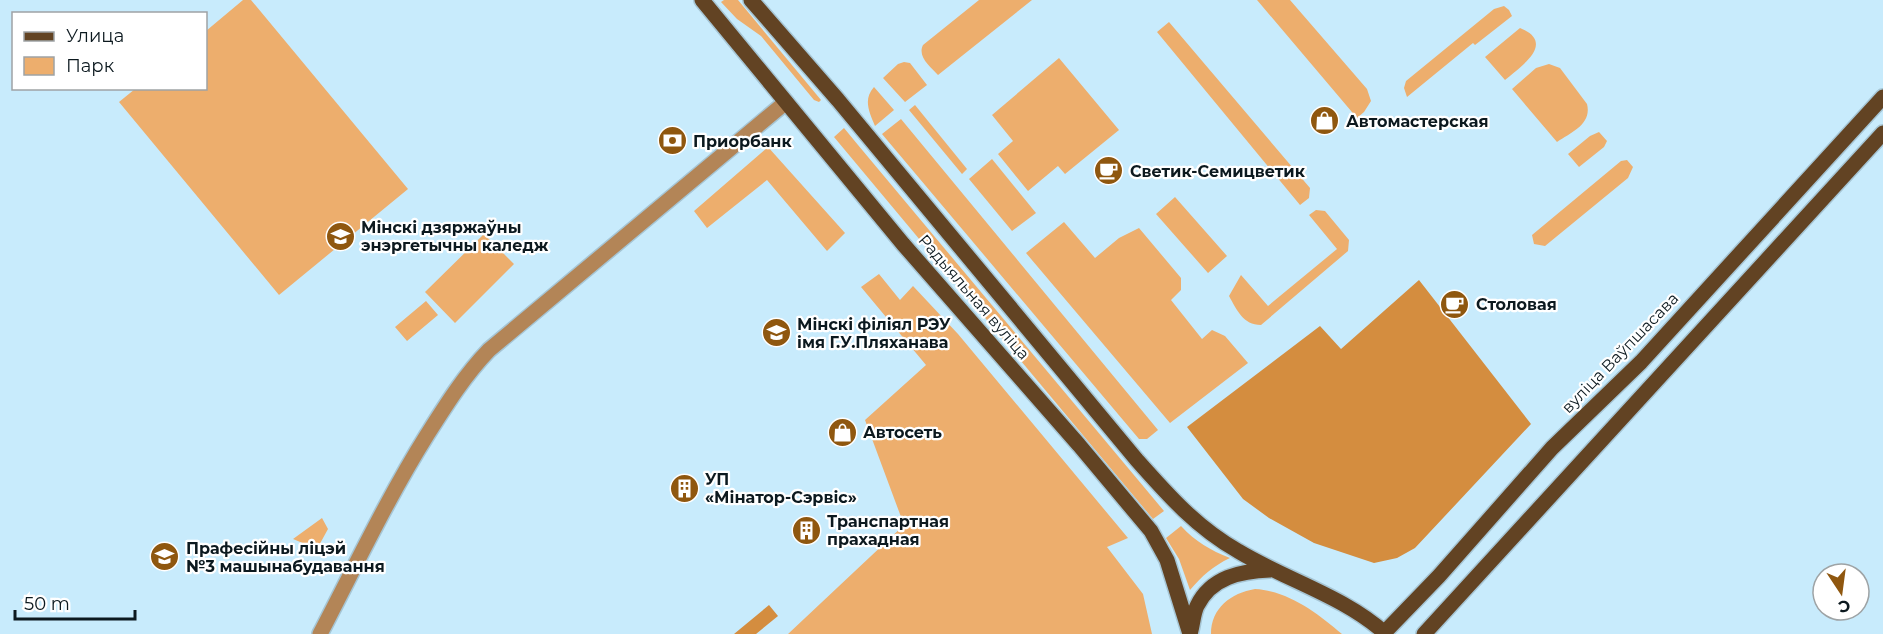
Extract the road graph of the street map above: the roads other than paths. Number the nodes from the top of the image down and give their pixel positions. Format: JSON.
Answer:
{"nodes":[{"id":1,"x":702,"y":0,"type":"edge"},
{"id":2,"x":751,"y":0,"type":"edge"},
{"id":3,"x":1883,"y":97,"type":"edge"},
{"id":4,"x":786,"y":102,"type":"junction"},
{"id":5,"x":1880,"y":135,"type":"edge"},
{"id":6,"x":1273,"y":570,"type":"junction"},
{"id":7,"x":1385,"y":633,"type":"edge"},
{"id":8,"x":320,"y":634,"type":"edge"},
{"id":9,"x":1190,"y":634,"type":"edge"},
{"id":10,"x":1424,"y":634,"type":"edge"}],
"edges":[{"from":1,"to":4,"type":"main road","name":"Радыяльная вуліца"},
{"from":2,"to":6,"type":"main road","name":"Радыяльная вуліца"},
{"from":3,"to":7,"type":"main road","name":"вуліца Ваўпшасава"},
{"from":4,"to":8,"type":"street"},
{"from":4,"to":9,"type":"main road","name":"Радыяльная вуліца"},
{"from":5,"to":10,"type":"main road"},
{"from":6,"to":7,"type":"main road","name":"Радыяльная вуліца"},
{"from":6,"to":9,"type":"main road"}]}
